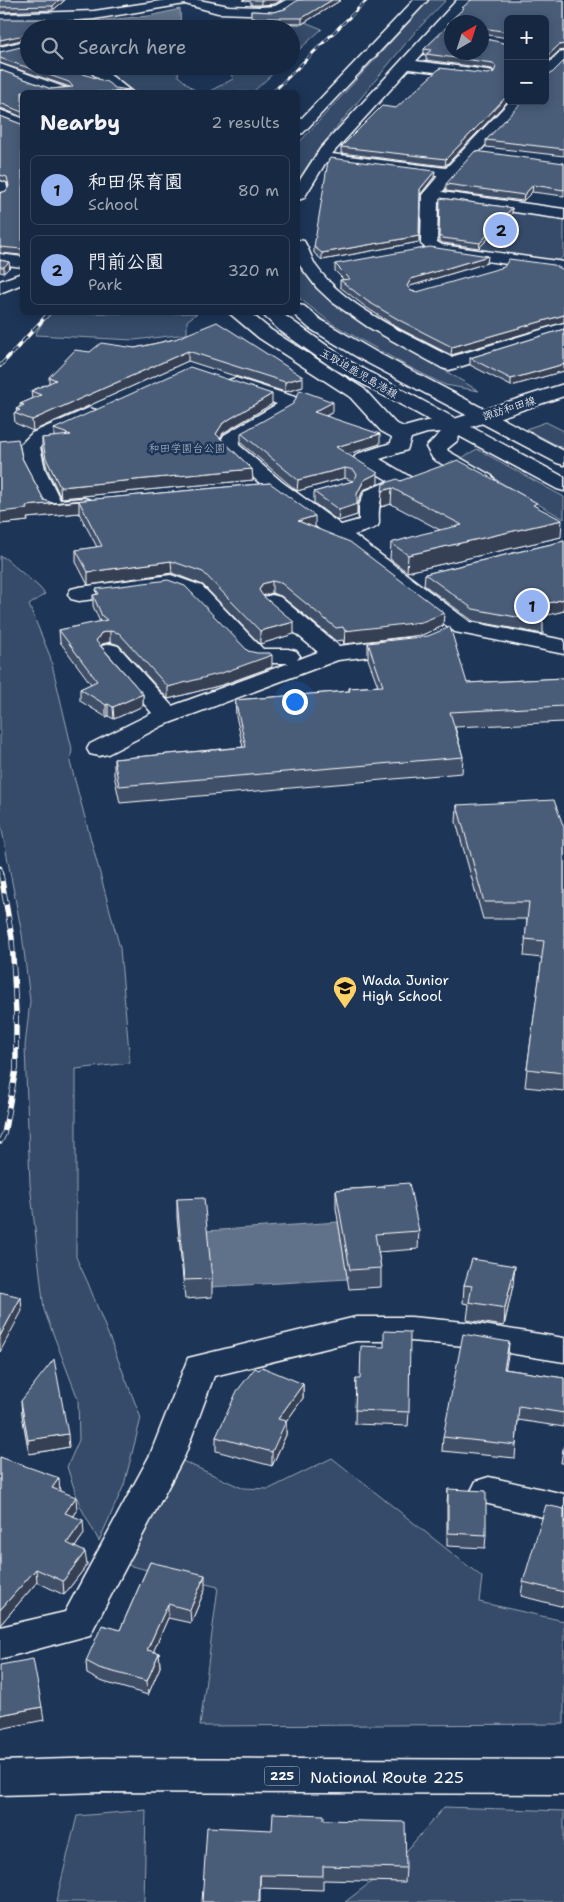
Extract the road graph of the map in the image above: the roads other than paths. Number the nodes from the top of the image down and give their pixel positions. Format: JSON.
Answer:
{"nodes":[{"id":1,"x":186,"y":0,"type":"edge"},
{"id":2,"x":421,"y":0,"type":"edge"},
{"id":3,"x":464,"y":0,"type":"edge"},
{"id":4,"x":77,"y":3,"type":"dead end"},
{"id":5,"x":297,"y":3,"type":"edge"},
{"id":6,"x":54,"y":4,"type":"edge"},
{"id":7,"x":31,"y":5,"type":"edge"},
{"id":8,"x":142,"y":9,"type":"junction"},
{"id":9,"x":6,"y":18,"type":"edge"},
{"id":10,"x":28,"y":20,"type":"edge"},
{"id":11,"x":78,"y":20,"type":"edge"},
{"id":12,"x":0,"y":30,"type":"edge"},
{"id":13,"x":432,"y":34,"type":"junction"},
{"id":14,"x":444,"y":36,"type":"edge"},
{"id":15,"x":20,"y":46,"type":"edge"},
{"id":16,"x":0,"y":52,"type":"edge"},
{"id":17,"x":561,"y":52,"type":"edge"},
{"id":18,"x":405,"y":64,"type":"junction"},
{"id":19,"x":0,"y":68,"type":"edge"},
{"id":20,"x":549,"y":69,"type":"edge"},
{"id":21,"x":487,"y":74,"type":"edge"},
{"id":22,"x":102,"y":75,"type":"edge"},
{"id":23,"x":59,"y":90,"type":"edge"},
{"id":24,"x":122,"y":90,"type":"edge"},
{"id":25,"x":515,"y":105,"type":"edge"},
{"id":26,"x":0,"y":114,"type":"edge"},
{"id":27,"x":20,"y":122,"type":"edge"},
{"id":28,"x":300,"y":128,"type":"edge"},
{"id":29,"x":470,"y":151,"type":"junction"},
{"id":30,"x":489,"y":153,"type":"edge"},
{"id":31,"x":322,"y":157,"type":"junction"},
{"id":32,"x":450,"y":173,"type":"junction"},
{"id":33,"x":0,"y":186,"type":"edge"},
{"id":34,"x":0,"y":192,"type":"edge"},
{"id":35,"x":300,"y":192,"type":"edge"},
{"id":36,"x":430,"y":195,"type":"junction"},
{"id":37,"x":564,"y":214,"type":"edge"},
{"id":38,"x":431,"y":247,"type":"junction"},
{"id":39,"x":300,"y":250,"type":"edge"},
{"id":40,"x":413,"y":250,"type":"edge"},
{"id":41,"x":503,"y":258,"type":"junction"},
{"id":42,"x":0,"y":259,"type":"edge"},
{"id":43,"x":20,"y":262,"type":"edge"},
{"id":44,"x":329,"y":266,"type":"dead end"},
{"id":45,"x":563,"y":266,"type":"edge"},
{"id":46,"x":310,"y":269,"type":"junction"},
{"id":47,"x":480,"y":273,"type":"edge"},
{"id":48,"x":20,"y":279,"type":"edge"},
{"id":49,"x":0,"y":288,"type":"edge"},
{"id":50,"x":300,"y":312,"type":"edge"},
{"id":51,"x":231,"y":315,"type":"edge"},
{"id":52,"x":272,"y":315,"type":"edge"},
{"id":53,"x":564,"y":328,"type":"edge"},
{"id":54,"x":216,"y":378,"type":"edge"},
{"id":55,"x":564,"y":390,"type":"edge"},
{"id":56,"x":108,"y":405,"type":"edge"},
{"id":57,"x":483,"y":417,"type":"junction"},
{"id":58,"x":453,"y":426,"type":"junction"},
{"id":59,"x":402,"y":434,"type":"junction"},
{"id":60,"x":564,"y":459,"type":"edge"},
{"id":61,"x":564,"y":485,"type":"edge"},
{"id":62,"x":275,"y":486,"type":"junction"},
{"id":63,"x":498,"y":488,"type":"edge"},
{"id":64,"x":246,"y":489,"type":"edge"},
{"id":65,"x":320,"y":493,"type":"edge"},
{"id":66,"x":295,"y":500,"type":"junction"},
{"id":67,"x":101,"y":502,"type":"edge"},
{"id":68,"x":339,"y":533,"type":"junction"},
{"id":69,"x":431,"y":575,"type":"edge"},
{"id":70,"x":402,"y":582,"type":"junction"},
{"id":71,"x":79,"y":594,"type":"dead end"},
{"id":72,"x":272,"y":602,"type":"edge"},
{"id":73,"x":463,"y":627,"type":"junction"},
{"id":74,"x":564,"y":647,"type":"edge"},
{"id":75,"x":110,"y":651,"type":"dead end"},
{"id":76,"x":334,"y":654,"type":"junction"},
{"id":77,"x":167,"y":715,"type":"junction"},
{"id":78,"x":99,"y":749,"type":"dead end"},
{"id":79,"x":564,"y":1350,"type":"edge"},
{"id":80,"x":489,"y":1491,"type":"dead end"},
{"id":81,"x":564,"y":1508,"type":"edge"},
{"id":82,"x":0,"y":1643,"type":"edge"},
{"id":83,"x":564,"y":1777,"type":"edge"},
{"id":84,"x":0,"y":1778,"type":"edge"}],
"edges":[{"from":1,"to":5,"type":"main road"},
{"from":1,"to":8,"type":"main road"},
{"from":2,"to":28,"type":"main road"},
{"from":3,"to":13,"type":"main road"},
{"from":4,"to":8,"type":"main road"},
{"from":6,"to":7,"type":"main road"},
{"from":8,"to":11,"type":"main road"},
{"from":9,"to":10,"type":"main road"},
{"from":9,"to":12,"type":"main road"},
{"from":13,"to":14,"type":"main road"},
{"from":13,"to":18,"type":"main road"},
{"from":15,"to":16,"type":"main road"},
{"from":17,"to":20,"type":"main road"},
{"from":18,"to":21,"type":"main road"},
{"from":18,"to":31,"type":"main road"},
{"from":19,"to":23,"type":"main road"},
{"from":22,"to":24,"type":"main road"},
{"from":25,"to":29,"type":"main road"},
{"from":26,"to":27,"type":"main road"},
{"from":29,"to":30,"type":"main road"},
{"from":29,"to":32,"type":"main road"},
{"from":31,"to":32,"type":"main road"},
{"from":31,"to":35,"type":"main road"},
{"from":32,"to":36,"type":"main road"},
{"from":33,"to":34,"type":"main road"},
{"from":36,"to":37,"type":"main road"},
{"from":36,"to":38,"type":"main road"},
{"from":38,"to":40,"type":"main road"},
{"from":38,"to":41,"type":"main road"},
{"from":39,"to":46,"type":"main road"},
{"from":41,"to":45,"type":"main road"},
{"from":41,"to":47,"type":"main road"},
{"from":42,"to":43,"type":"main road"},
{"from":44,"to":46,"type":"main road"},
{"from":46,"to":53,"type":"main road"},
{"from":48,"to":49,"type":"main road"},
{"from":50,"to":57,"type":"main road","name":"玉取迫鹿児島港線"},
{"from":51,"to":59,"type":"main road"},
{"from":52,"to":58,"type":"main road","name":"玉取迫鹿児島港線"},
{"from":54,"to":62,"type":"main road"},
{"from":55,"to":57,"type":"main road","name":"諏訪和田線"},
{"from":56,"to":67,"type":"main road"},
{"from":57,"to":58,"type":"main road","name":"諏訪和田線"},
{"from":57,"to":60,"type":"main road","name":"玉取迫鹿児島港線"},
{"from":58,"to":59,"type":"main road","name":"諏訪和田線"},
{"from":58,"to":61,"type":"main road","name":"玉取迫鹿児島港線"},
{"from":58,"to":63,"type":"main road"},
{"from":59,"to":68,"type":"main road"},
{"from":62,"to":64,"type":"main road"},
{"from":62,"to":66,"type":"main road"},
{"from":65,"to":66,"type":"main road"},
{"from":66,"to":68,"type":"main road"},
{"from":68,"to":70,"type":"main road"},
{"from":69,"to":70,"type":"main road"},
{"from":70,"to":73,"type":"main road"},
{"from":71,"to":76,"type":"main road"},
{"from":72,"to":76,"type":"main road"},
{"from":73,"to":74,"type":"main road"},
{"from":73,"to":76,"type":"main road"},
{"from":75,"to":77,"type":"main road"},
{"from":76,"to":77,"type":"main road"},
{"from":77,"to":78,"type":"main road"},
{"from":79,"to":82,"type":"main road"},
{"from":80,"to":81,"type":"main road"},
{"from":83,"to":84,"type":"main road","name":"National Route 225","number":"225"}]}
